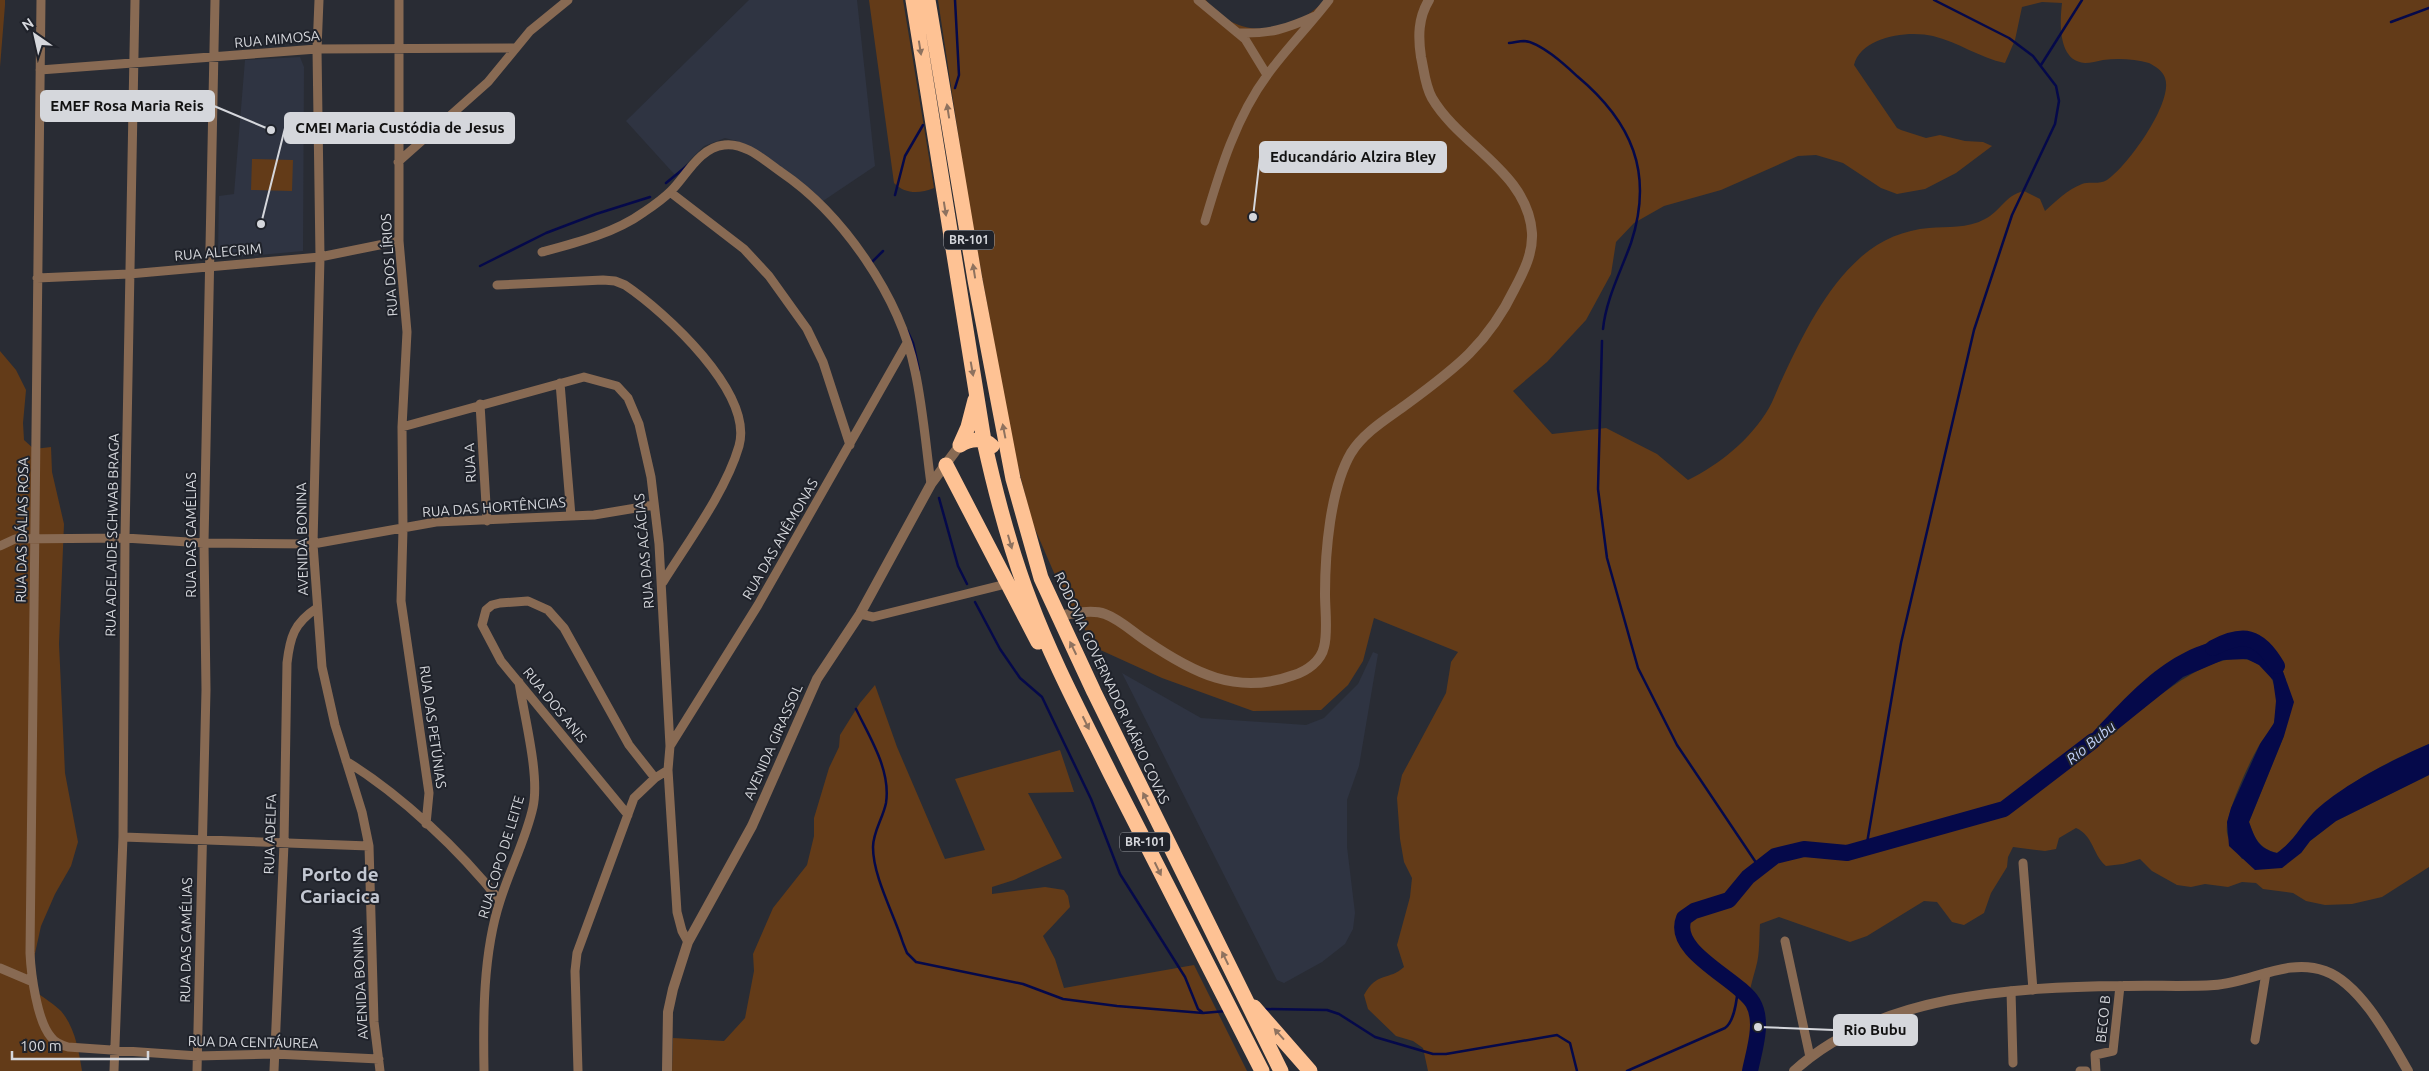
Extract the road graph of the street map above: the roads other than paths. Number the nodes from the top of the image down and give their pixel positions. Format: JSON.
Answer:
{"nodes":[{"id":1,"x":41,"y":0,"type":"edge"},
{"id":2,"x":135,"y":0,"type":"edge"},
{"id":3,"x":215,"y":0,"type":"edge"},
{"id":4,"x":319,"y":0,"type":"edge"},
{"id":5,"x":399,"y":0,"type":"edge"},
{"id":6,"x":568,"y":0,"type":"edge"},
{"id":7,"x":913,"y":0,"type":"edge"},
{"id":8,"x":928,"y":0,"type":"edge"},
{"id":9,"x":1198,"y":0,"type":"edge"},
{"id":10,"x":1329,"y":0,"type":"edge"},
{"id":11,"x":1429,"y":0,"type":"edge"},
{"id":12,"x":1316,"y":15,"type":"junction"},
{"id":13,"x":1239,"y":33,"type":"junction"},
{"id":14,"x":516,"y":48,"type":"junction"},
{"id":15,"x":317,"y":49,"type":"junction"},
{"id":16,"x":398,"y":49,"type":"junction"},
{"id":17,"x":215,"y":58,"type":"junction"},
{"id":18,"x":134,"y":63,"type":"junction"},
{"id":19,"x":40,"y":70,"type":"junction"},
{"id":20,"x":1267,"y":75,"type":"junction"},
{"id":21,"x":398,"y":162,"type":"junction"},
{"id":22,"x":670,"y":192,"type":"junction"},
{"id":23,"x":1205,"y":221,"type":"dead end"},
{"id":24,"x":399,"y":241,"type":"junction"},
{"id":25,"x":542,"y":252,"type":"dead end"},
{"id":26,"x":320,"y":257,"type":"junction"},
{"id":27,"x":210,"y":266,"type":"junction"},
{"id":28,"x":129,"y":274,"type":"junction"},
{"id":29,"x":37,"y":278,"type":"junction"},
{"id":30,"x":497,"y":285,"type":"dead end"},
{"id":31,"x":907,"y":343,"type":"junction"},
{"id":32,"x":560,"y":383,"type":"junction"},
{"id":33,"x":976,"y":394,"type":"junction"},
{"id":34,"x":480,"y":404,"type":"junction"},
{"id":35,"x":402,"y":427,"type":"junction"},
{"id":36,"x":984,"y":441,"type":"junction"},
{"id":37,"x":850,"y":445,"type":"junction"},
{"id":38,"x":960,"y":445,"type":"junction"},
{"id":39,"x":946,"y":465,"type":"junction"},
{"id":40,"x":931,"y":484,"type":"junction"},
{"id":41,"x":654,"y":505,"type":"junction"},
{"id":42,"x":571,"y":516,"type":"junction"},
{"id":43,"x":487,"y":521,"type":"junction"},
{"id":44,"x":403,"y":529,"type":"junction"},
{"id":45,"x":125,"y":538,"type":"junction"},
{"id":46,"x":36,"y":539,"type":"junction"},
{"id":47,"x":204,"y":543,"type":"junction"},
{"id":48,"x":313,"y":544,"type":"junction"},
{"id":49,"x":0,"y":546,"type":"edge"},
{"id":50,"x":1041,"y":578,"type":"junction"},
{"id":51,"x":663,"y":582,"type":"junction"},
{"id":52,"x":1006,"y":584,"type":"junction"},
{"id":53,"x":317,"y":608,"type":"junction"},
{"id":54,"x":860,"y":614,"type":"junction"},
{"id":55,"x":1058,"y":616,"type":"junction"},
{"id":56,"x":1064,"y":680,"type":"junction"},
{"id":57,"x":518,"y":682,"type":"junction"},
{"id":58,"x":670,"y":746,"type":"junction"},
{"id":59,"x":346,"y":761,"type":"junction"},
{"id":60,"x":668,"y":770,"type":"junction"},
{"id":61,"x":655,"y":778,"type":"junction"},
{"id":62,"x":628,"y":815,"type":"junction"},
{"id":63,"x":426,"y":824,"type":"junction"},
{"id":64,"x":122,"y":837,"type":"junction"},
{"id":65,"x":202,"y":840,"type":"junction"},
{"id":66,"x":284,"y":844,"type":"junction"},
{"id":67,"x":369,"y":846,"type":"junction"},
{"id":68,"x":2023,"y":862,"type":"dead end"},
{"id":69,"x":500,"y":901,"type":"junction"},
{"id":70,"x":1785,"y":941,"type":"dead end"},
{"id":71,"x":688,"y":942,"type":"junction"},
{"id":72,"x":0,"y":968,"type":"edge"},
{"id":73,"x":2266,"y":973,"type":"junction"},
{"id":74,"x":33,"y":982,"type":"junction"},
{"id":75,"x":2120,"y":986,"type":"junction"},
{"id":76,"x":2033,"y":990,"type":"junction"},
{"id":77,"x":2012,"y":991,"type":"junction"},
{"id":78,"x":1243,"y":996,"type":"junction"},
{"id":79,"x":2256,"y":1040,"type":"dead end"},
{"id":80,"x":68,"y":1047,"type":"joint"},
{"id":81,"x":115,"y":1049,"type":"junction"},
{"id":82,"x":1252,"y":1053,"type":"junction"},
{"id":83,"x":274,"y":1054,"type":"junction"},
{"id":84,"x":198,"y":1056,"type":"junction"},
{"id":85,"x":1810,"y":1057,"type":"junction"},
{"id":86,"x":379,"y":1059,"type":"junction"},
{"id":87,"x":2013,"y":1063,"type":"dead end"},
{"id":88,"x":114,"y":1071,"type":"edge"},
{"id":89,"x":197,"y":1071,"type":"edge"},
{"id":90,"x":274,"y":1071,"type":"edge"},
{"id":91,"x":380,"y":1071,"type":"edge"},
{"id":92,"x":484,"y":1071,"type":"edge"},
{"id":93,"x":578,"y":1071,"type":"edge"},
{"id":94,"x":666,"y":1071,"type":"edge"},
{"id":95,"x":1262,"y":1071,"type":"edge"},
{"id":96,"x":1270,"y":1071,"type":"edge"},
{"id":97,"x":1281,"y":1071,"type":"edge"},
{"id":98,"x":1310,"y":1071,"type":"edge"},
{"id":99,"x":1794,"y":1071,"type":"edge"},
{"id":100,"x":2080,"y":1071,"type":"edge"},
{"id":101,"x":2086,"y":1071,"type":"edge"},
{"id":102,"x":2096,"y":1071,"type":"edge"},
{"id":103,"x":2408,"y":1071,"type":"edge"}],
"edges":[{"from":1,"to":19,"type":"street","name":"RUA DAS DÁLIAS ROSA"},
{"from":2,"to":18,"type":"street","name":"RUA ADELAIDE SCHWAB BRAGA"},
{"from":3,"to":17,"type":"street","name":"RUA DAS CAMÉLIAS"},
{"from":4,"to":15,"type":"street","name":"AVENIDA BONINA"},
{"from":5,"to":16,"type":"street","name":"RUA DOS LÍRIOS"},
{"from":6,"to":14,"type":"street"},
{"from":7,"to":33,"type":"highway","number":"BR-101","one_way":true},
{"from":50,"to":8,"type":"highway","name":"RODOVIA GOVERNADOR MÁRIO COVAS","number":"BR-101","one_way":true},
{"from":9,"to":13,"type":"street"},
{"from":10,"to":12,"type":"street"},
{"from":11,"to":55,"type":"street"},
{"from":12,"to":13,"type":"street"},
{"from":12,"to":20,"type":"street"},
{"from":13,"to":20,"type":"street"},
{"from":14,"to":16,"type":"street","name":"RUA MIMOSA"},
{"from":14,"to":21,"type":"street"},
{"from":15,"to":16,"type":"street","name":"RUA MIMOSA"},
{"from":15,"to":17,"type":"street","name":"RUA MIMOSA"},
{"from":15,"to":26,"type":"street","name":"AVENIDA BONINA"},
{"from":16,"to":21,"type":"street","name":"RUA DOS LÍRIOS"},
{"from":17,"to":18,"type":"street","name":"RUA MIMOSA"},
{"from":17,"to":27,"type":"street","name":"RUA DAS CAMÉLIAS"},
{"from":18,"to":19,"type":"street","name":"RUA MIMOSA"},
{"from":18,"to":28,"type":"street","name":"RUA ADELAIDE SCHWAB BRAGA"},
{"from":19,"to":29,"type":"street","name":"RUA DAS DÁLIAS ROSA"},
{"from":20,"to":23,"type":"street"},
{"from":21,"to":24,"type":"street","name":"RUA DOS LÍRIOS"},
{"from":22,"to":25,"type":"street"},
{"from":22,"to":31,"type":"street"},
{"from":22,"to":37,"type":"street"},
{"from":24,"to":26,"type":"street","name":"RUA ALECRIM"},
{"from":24,"to":35,"type":"street","name":"RUA DOS LÍRIOS"},
{"from":26,"to":27,"type":"street","name":"RUA ALECRIM"},
{"from":26,"to":48,"type":"street","name":"AVENIDA BONINA"},
{"from":27,"to":28,"type":"street","name":"RUA ALECRIM"},
{"from":27,"to":47,"type":"street","name":"RUA DAS CAMÉLIAS"},
{"from":28,"to":29,"type":"street","name":"RUA ALECRIM"},
{"from":28,"to":45,"type":"street","name":"RUA ADELAIDE SCHWAB BRAGA"},
{"from":29,"to":46,"type":"street","name":"RUA DAS DÁLIAS ROSA"},
{"from":30,"to":51,"type":"street"},
{"from":31,"to":37,"type":"street","name":"RUA DAS ANÊMONAS"},
{"from":31,"to":40,"type":"street"},
{"from":32,"to":34,"type":"street","name":"RUA DAS ACÁCIAS"},
{"from":32,"to":41,"type":"street","name":"RUA DAS ACÁCIAS"},
{"from":32,"to":42,"type":"street"},
{"from":33,"to":36,"type":"highway","number":"BR-101"},
{"from":33,"to":38,"type":"highway"},
{"from":34,"to":35,"type":"street","name":"RUA DAS ACÁCIAS"},
{"from":34,"to":43,"type":"street","name":"RUA A"},
{"from":35,"to":44,"type":"street","name":"RUA DOS LÍRIOS"},
{"from":36,"to":38,"type":"highway"},
{"from":36,"to":50,"type":"highway"},
{"from":36,"to":56,"type":"highway","number":"BR-101","one_way":true},
{"from":37,"to":58,"type":"street","name":"RUA DAS ANÊMONAS"},
{"from":38,"to":39,"type":"street","name":"AVENIDA GIRASSOL"},
{"from":39,"to":40,"type":"street","name":"AVENIDA GIRASSOL"},
{"from":39,"to":52,"type":"highway"},
{"from":40,"to":54,"type":"street","name":"AVENIDA GIRASSOL"},
{"from":41,"to":42,"type":"street","name":"RUA DAS HORTÊNCIAS"},
{"from":41,"to":51,"type":"street","name":"RUA DAS ACÁCIAS"},
{"from":42,"to":43,"type":"street","name":"RUA DAS HORTÊNCIAS"},
{"from":43,"to":44,"type":"street","name":"RUA DAS HORTÊNCIAS"},
{"from":44,"to":48,"type":"street","name":"RUA DAS HORTÊNCIAS"},
{"from":44,"to":63,"type":"street","name":"RUA DAS PETÚNIAS"},
{"from":45,"to":46,"type":"street","name":"RUA DAS HORTÊNCIAS"},
{"from":45,"to":47,"type":"street","name":"RUA DAS HORTÊNCIAS"},
{"from":45,"to":64,"type":"street","name":"RUA ADELAIDE SCHWAB BRAGA"},
{"from":46,"to":49,"type":"street","name":"RUA DAS HORTÊNCIAS"},
{"from":46,"to":74,"type":"street","name":"RUA DAS DÁLIAS ROSA"},
{"from":47,"to":48,"type":"street","name":"RUA DAS HORTÊNCIAS"},
{"from":47,"to":65,"type":"street","name":"RUA DAS CAMÉLIAS"},
{"from":48,"to":53,"type":"street","name":"AVENIDA BONINA"},
{"from":50,"to":55,"type":"highway","name":"RODOVIA GOVERNADOR MÁRIO COVAS","number":"BR-101"},
{"from":51,"to":58,"type":"street","name":"RUA DAS ACÁCIAS"},
{"from":52,"to":54,"type":"street"},
{"from":52,"to":56,"type":"highway"},
{"from":53,"to":59,"type":"street","name":"AVENIDA BONINA"},
{"from":53,"to":66,"type":"street","name":"RUA ADELFA"},
{"from":54,"to":71,"type":"street","name":"AVENIDA GIRASSOL"},
{"from":78,"to":55,"type":"highway","name":"RODOVIA GOVERNADOR MÁRIO COVAS","number":"BR-101","one_way":true},
{"from":56,"to":82,"type":"highway","number":"BR-101","one_way":true},
{"from":57,"to":61,"type":"street","name":"RUA DOS ANIS"},
{"from":57,"to":62,"type":"street","name":"RUA DOS ANIS"},
{"from":57,"to":69,"type":"street","name":"RUA COPO DE LEITE"},
{"from":58,"to":60,"type":"street","name":"RUA DAS ACÁCIAS"},
{"from":59,"to":63,"type":"street"},
{"from":59,"to":67,"type":"street","name":"AVENIDA BONINA"},
{"from":60,"to":61,"type":"street"},
{"from":60,"to":71,"type":"street","name":"RUA DAS ACÁCIAS"},
{"from":61,"to":62,"type":"street"},
{"from":62,"to":93,"type":"street"},
{"from":63,"to":69,"type":"street"},
{"from":64,"to":65,"type":"street"},
{"from":64,"to":81,"type":"street","name":"RUA ADELAIDE SCHWAB BRAGA"},
{"from":65,"to":66,"type":"street"},
{"from":65,"to":84,"type":"street","name":"RUA DAS CAMÉLIAS"},
{"from":66,"to":67,"type":"street"},
{"from":66,"to":83,"type":"street","name":"RUA ADELFA"},
{"from":67,"to":86,"type":"street","name":"AVENIDA BONINA"},
{"from":68,"to":76,"type":"street"},
{"from":69,"to":92,"type":"street","name":"RUA COPO DE LEITE"},
{"from":70,"to":85,"type":"street"},
{"from":71,"to":94,"type":"street","name":"AVENIDA GIRASSOL"},
{"from":72,"to":74,"type":"street"},
{"from":73,"to":75,"type":"street"},
{"from":73,"to":79,"type":"street"},
{"from":73,"to":103,"type":"street"},
{"from":74,"to":80,"type":"street","name":"RUA DAS DÁLIAS ROSA"},
{"from":75,"to":76,"type":"street"},
{"from":75,"to":102,"type":"street","name":"BECO B"},
{"from":76,"to":77,"type":"street"},
{"from":77,"to":85,"type":"street"},
{"from":77,"to":87,"type":"street"},
{"from":78,"to":97,"type":"highway","name":"RODOVIA GOVERNADOR MÁRIO COVAS","number":"BR-101"},
{"from":98,"to":78,"type":"highway","one_way":true},
{"from":80,"to":81,"type":"street","name":"RUA DA CENTÁUREA"},
{"from":81,"to":84,"type":"street","name":"RUA DA CENTÁUREA"},
{"from":81,"to":88,"type":"street","name":"RUA ADELAIDE SCHWAB BRAGA"},
{"from":82,"to":95,"type":"highway","number":"BR-101"},
{"from":82,"to":96,"type":"highway"},
{"from":83,"to":84,"type":"street","name":"RUA DA CENTÁUREA"},
{"from":83,"to":86,"type":"street","name":"RUA DA CENTÁUREA"},
{"from":83,"to":90,"type":"street","name":"RUA ADELFA"},
{"from":84,"to":89,"type":"street","name":"RUA DAS CAMÉLIAS"},
{"from":85,"to":99,"type":"street"},
{"from":86,"to":91,"type":"street","name":"AVENIDA BONINA"},
{"from":100,"to":101,"type":"street"}]}
